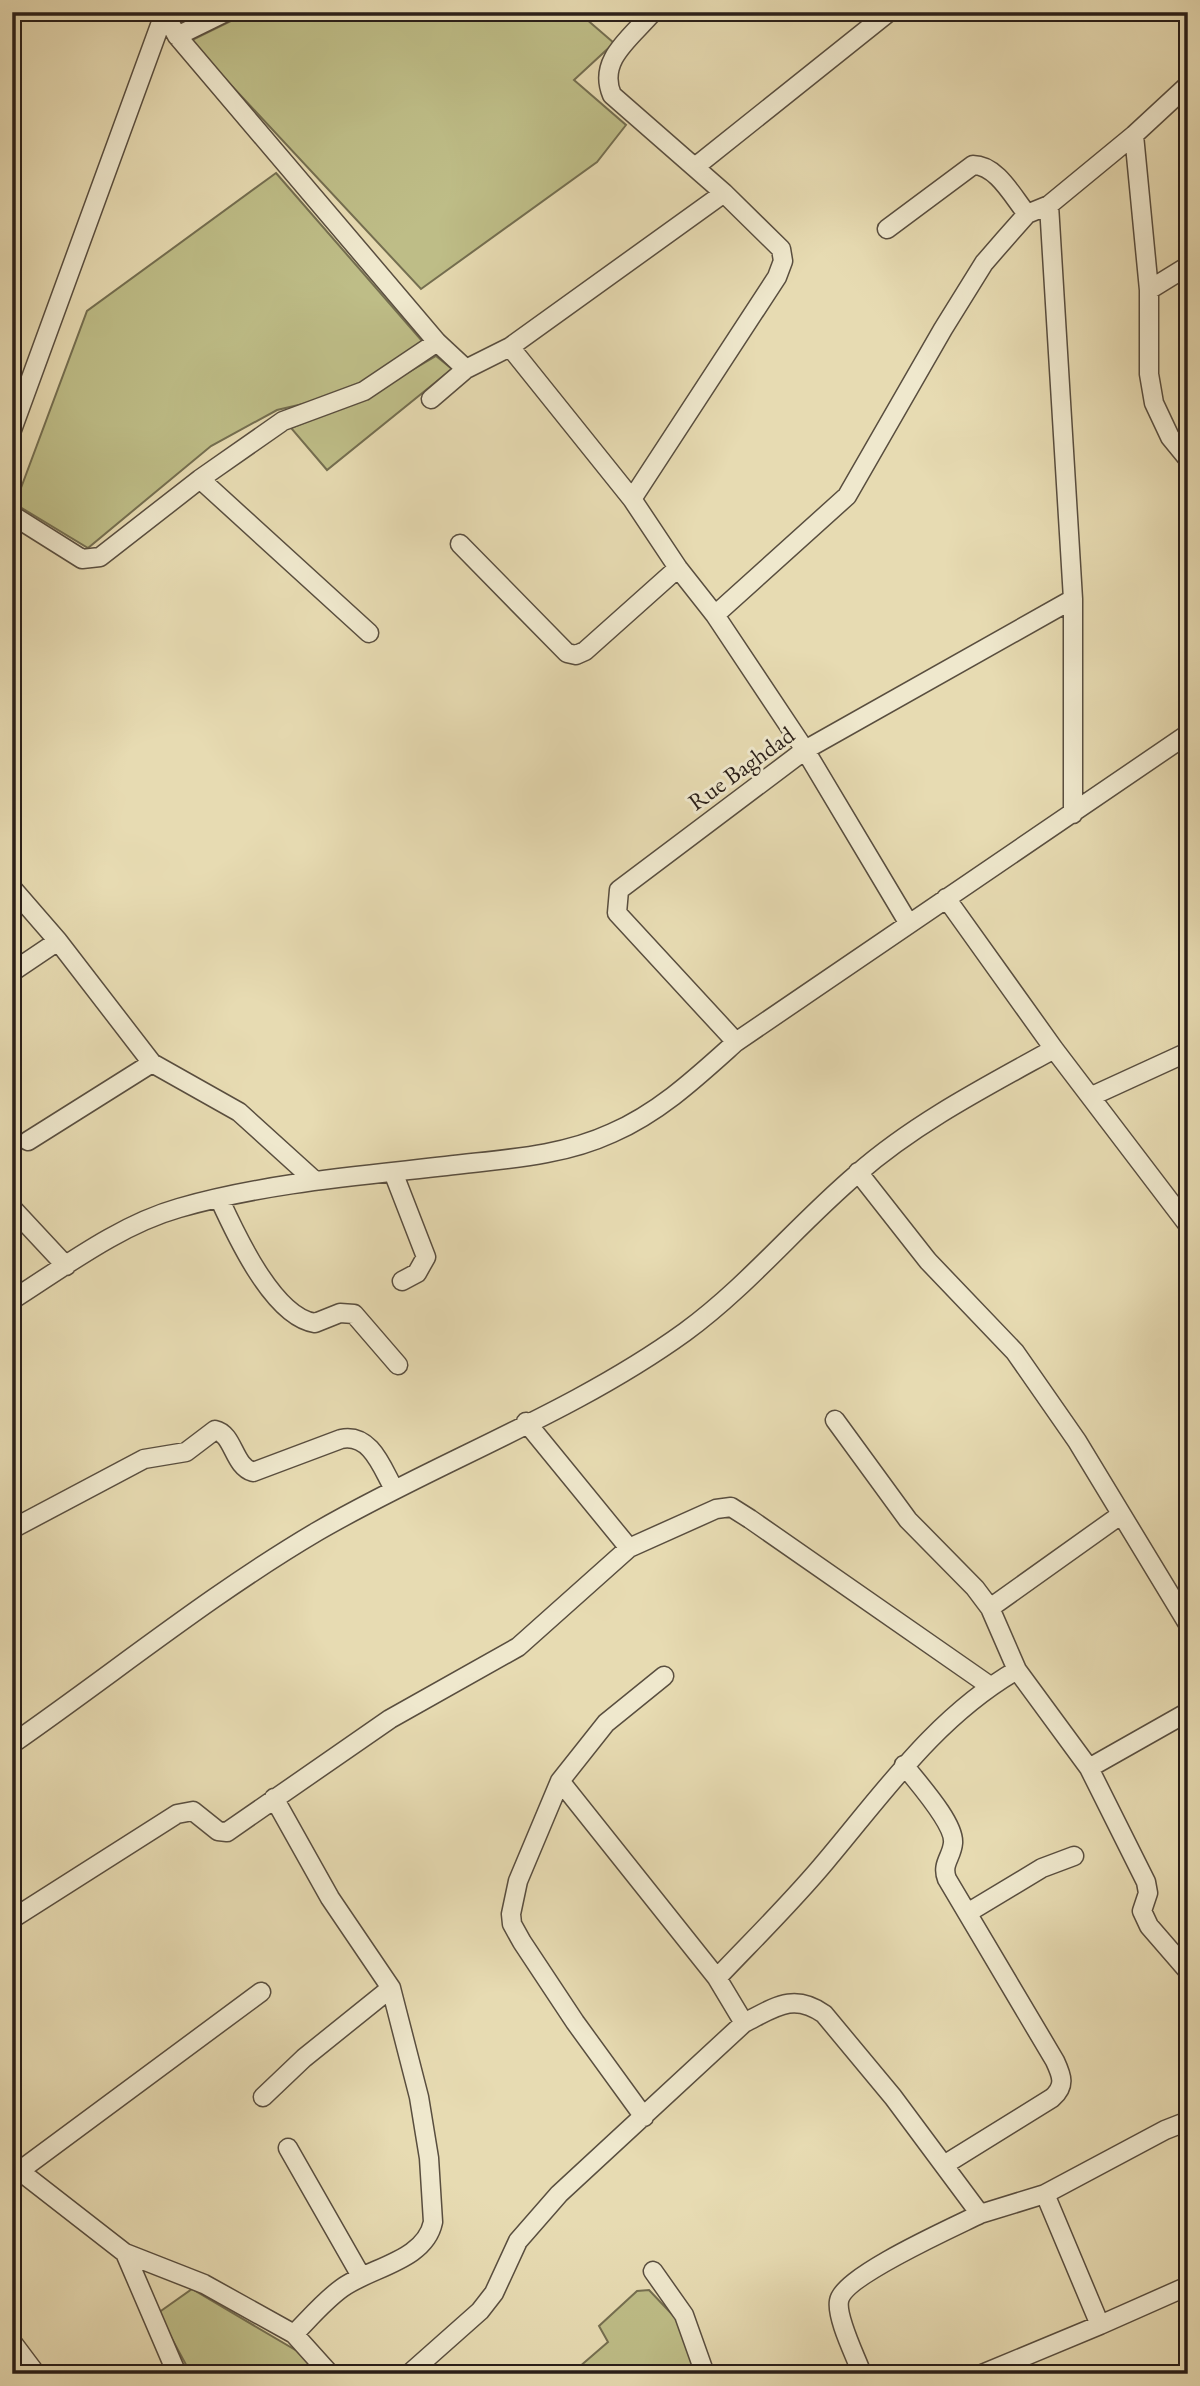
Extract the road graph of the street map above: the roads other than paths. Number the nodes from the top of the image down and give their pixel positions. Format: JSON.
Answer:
{"nodes":[{"id":1,"x":226,"y":12,"type":"edge"},
{"id":2,"x":653,"y":12,"type":"edge"},
{"id":3,"x":889,"y":12,"type":"edge"},
{"id":4,"x":164,"y":13,"type":"edge"},
{"id":5,"x":177,"y":36,"type":"junction"},
{"id":6,"x":1188,"y":85,"type":"edge"},
{"id":7,"x":1134,"y":135,"type":"junction"},
{"id":8,"x":695,"y":167,"type":"junction"},
{"id":9,"x":724,"y":193,"type":"junction"},
{"id":10,"x":1049,"y":205,"type":"junction"},
{"id":11,"x":1027,"y":214,"type":"junction"},
{"id":12,"x":887,"y":229,"type":"dead end"},
{"id":13,"x":1188,"y":266,"type":"edge"},
{"id":14,"x":1149,"y":290,"type":"junction"},
{"id":15,"x":437,"y":342,"type":"junction"},
{"id":16,"x":510,"y":347,"type":"junction"},
{"id":17,"x":466,"y":369,"type":"junction"},
{"id":18,"x":431,"y":399,"type":"dead end"},
{"id":19,"x":12,"y":430,"type":"edge"},
{"id":20,"x":1188,"y":459,"type":"edge"},
{"id":21,"x":200,"y":479,"type":"junction"},
{"id":22,"x":632,"y":499,"type":"junction"},
{"id":23,"x":12,"y":514,"type":"edge"},
{"id":24,"x":460,"y":544,"type":"dead end"},
{"id":25,"x":678,"y":568,"type":"junction"},
{"id":26,"x":1073,"y":599,"type":"junction"},
{"id":27,"x":715,"y":615,"type":"junction"},
{"id":28,"x":369,"y":633,"type":"dead end"},
{"id":29,"x":1188,"y":734,"type":"edge"},
{"id":30,"x":805,"y":750,"type":"junction"},
{"id":31,"x":1073,"y":814,"type":"junction"},
{"id":32,"x":12,"y":888,"type":"edge"},
{"id":33,"x":946,"y":898,"type":"junction"},
{"id":34,"x":909,"y":924,"type":"junction"},
{"id":35,"x":58,"y":941,"type":"junction"},
{"id":36,"x":12,"y":972,"type":"edge"},
{"id":37,"x":736,"y":1042,"type":"junction"},
{"id":38,"x":1054,"y":1049,"type":"junction"},
{"id":39,"x":1188,"y":1052,"type":"edge"},
{"id":40,"x":152,"y":1063,"type":"junction"},
{"id":41,"x":1092,"y":1096,"type":"junction"},
{"id":42,"x":28,"y":1141,"type":"dead end"},
{"id":43,"x":393,"y":1172,"type":"junction"},
{"id":44,"x":858,"y":1172,"type":"junction"},
{"id":45,"x":314,"y":1180,"type":"junction"},
{"id":46,"x":219,"y":1198,"type":"junction"},
{"id":47,"x":12,"y":1208,"type":"edge"},
{"id":48,"x":1188,"y":1225,"type":"edge"},
{"id":49,"x":66,"y":1266,"type":"junction"},
{"id":50,"x":402,"y":1281,"type":"dead end"},
{"id":51,"x":12,"y":1300,"type":"edge"},
{"id":52,"x":398,"y":1365,"type":"dead end"},
{"id":53,"x":835,"y":1420,"type":"dead end"},
{"id":54,"x":526,"y":1422,"type":"junction"},
{"id":55,"x":394,"y":1489,"type":"junction"},
{"id":56,"x":1119,"y":1516,"type":"junction"},
{"id":57,"x":12,"y":1529,"type":"edge"},
{"id":58,"x":629,"y":1549,"type":"junction"},
{"id":59,"x":990,"y":1608,"type":"junction"},
{"id":60,"x":1188,"y":1624,"type":"edge"},
{"id":61,"x":1017,"y":1671,"type":"junction"},
{"id":62,"x":664,"y":1676,"type":"dead end"},
{"id":63,"x":990,"y":1686,"type":"junction"},
{"id":64,"x":1188,"y":1712,"type":"edge"},
{"id":65,"x":12,"y":1744,"type":"edge"},
{"id":66,"x":904,"y":1765,"type":"junction"},
{"id":67,"x":1089,"y":1768,"type":"junction"},
{"id":68,"x":560,"y":1782,"type":"junction"},
{"id":69,"x":274,"y":1798,"type":"junction"},
{"id":70,"x":1074,"y":1856,"type":"dead end"},
{"id":71,"x":969,"y":1912,"type":"junction"},
{"id":72,"x":12,"y":1919,"type":"edge"},
{"id":73,"x":1188,"y":1972,"type":"edge"},
{"id":74,"x":717,"y":1978,"type":"junction"},
{"id":75,"x":391,"y":1988,"type":"junction"},
{"id":76,"x":261,"y":1992,"type":"dead end"},
{"id":77,"x":744,"y":2023,"type":"junction"},
{"id":78,"x":263,"y":2097,"type":"dead end"},
{"id":79,"x":644,"y":2117,"type":"junction"},
{"id":80,"x":1188,"y":2121,"type":"edge"},
{"id":81,"x":288,"y":2147,"type":"dead end"},
{"id":82,"x":944,"y":2165,"type":"junction"},
{"id":83,"x":15,"y":2169,"type":"edge"},
{"id":84,"x":1045,"y":2194,"type":"junction"},
{"id":85,"x":980,"y":2214,"type":"junction"},
{"id":86,"x":125,"y":2253,"type":"junction"},
{"id":87,"x":653,"y":2271,"type":"dead end"},
{"id":88,"x":361,"y":2276,"type":"junction"},
{"id":89,"x":1188,"y":2286,"type":"edge"},
{"id":90,"x":1100,"y":2325,"type":"junction"},
{"id":91,"x":294,"y":2334,"type":"junction"},
{"id":92,"x":12,"y":2346,"type":"edge"},
{"id":93,"x":33,"y":2374,"type":"edge"},
{"id":94,"x":177,"y":2374,"type":"edge"},
{"id":95,"x":330,"y":2374,"type":"edge"},
{"id":96,"x":409,"y":2374,"type":"edge"},
{"id":97,"x":705,"y":2374,"type":"edge"},
{"id":98,"x":862,"y":2374,"type":"edge"},
{"id":99,"x":982,"y":2374,"type":"edge"}],
"edges":[{"from":1,"to":5,"type":"street"},
{"from":2,"to":8,"type":"street"},
{"from":3,"to":8,"type":"street"},
{"from":4,"to":5,"type":"street"},
{"from":4,"to":19,"type":"street"},
{"from":5,"to":15,"type":"street"},
{"from":6,"to":7,"type":"street"},
{"from":7,"to":10,"type":"street"},
{"from":7,"to":14,"type":"street"},
{"from":8,"to":9,"type":"street"},
{"from":9,"to":16,"type":"street"},
{"from":9,"to":22,"type":"street"},
{"from":10,"to":11,"type":"street"},
{"from":10,"to":26,"type":"street"},
{"from":11,"to":12,"type":"street"},
{"from":11,"to":27,"type":"street"},
{"from":13,"to":14,"type":"street"},
{"from":14,"to":20,"type":"street"},
{"from":15,"to":17,"type":"street"},
{"from":15,"to":21,"type":"street"},
{"from":16,"to":17,"type":"street"},
{"from":16,"to":22,"type":"street"},
{"from":17,"to":18,"type":"street"},
{"from":21,"to":23,"type":"street"},
{"from":21,"to":28,"type":"street"},
{"from":22,"to":25,"type":"street"},
{"from":24,"to":25,"type":"street"},
{"from":25,"to":27,"type":"street"},
{"from":26,"to":30,"type":"street","name":"Rue Baghdad"},
{"from":26,"to":31,"type":"street"},
{"from":27,"to":30,"type":"street"},
{"from":29,"to":31,"type":"street"},
{"from":30,"to":34,"type":"street"},
{"from":30,"to":37,"type":"street","name":"Rue Baghdad"},
{"from":31,"to":33,"type":"street"},
{"from":32,"to":35,"type":"street"},
{"from":33,"to":34,"type":"street"},
{"from":33,"to":38,"type":"street"},
{"from":34,"to":37,"type":"street"},
{"from":35,"to":36,"type":"street"},
{"from":35,"to":40,"type":"street"},
{"from":37,"to":43,"type":"street"},
{"from":38,"to":41,"type":"street"},
{"from":38,"to":44,"type":"street"},
{"from":39,"to":41,"type":"street"},
{"from":40,"to":42,"type":"street"},
{"from":40,"to":45,"type":"street"},
{"from":41,"to":48,"type":"street"},
{"from":43,"to":45,"type":"street"},
{"from":43,"to":50,"type":"street"},
{"from":44,"to":54,"type":"street"},
{"from":44,"to":56,"type":"street"},
{"from":45,"to":46,"type":"street"},
{"from":46,"to":49,"type":"street"},
{"from":46,"to":52,"type":"street"},
{"from":47,"to":49,"type":"street"},
{"from":49,"to":51,"type":"street"},
{"from":53,"to":59,"type":"street"},
{"from":54,"to":55,"type":"street"},
{"from":54,"to":58,"type":"street"},
{"from":55,"to":57,"type":"street"},
{"from":55,"to":65,"type":"street"},
{"from":56,"to":59,"type":"street"},
{"from":56,"to":60,"type":"street"},
{"from":58,"to":63,"type":"street"},
{"from":58,"to":69,"type":"street"},
{"from":59,"to":61,"type":"street"},
{"from":61,"to":63,"type":"street"},
{"from":61,"to":67,"type":"street"},
{"from":62,"to":68,"type":"street"},
{"from":63,"to":66,"type":"street"},
{"from":64,"to":67,"type":"street"},
{"from":66,"to":71,"type":"street"},
{"from":66,"to":74,"type":"street"},
{"from":67,"to":73,"type":"street"},
{"from":68,"to":74,"type":"street"},
{"from":68,"to":79,"type":"street"},
{"from":69,"to":72,"type":"street"},
{"from":69,"to":75,"type":"street"},
{"from":70,"to":71,"type":"street"},
{"from":71,"to":82,"type":"street"},
{"from":74,"to":77,"type":"street"},
{"from":75,"to":78,"type":"street"},
{"from":75,"to":88,"type":"street"},
{"from":76,"to":83,"type":"street"},
{"from":77,"to":79,"type":"street"},
{"from":77,"to":82,"type":"street"},
{"from":79,"to":96,"type":"street"},
{"from":80,"to":84,"type":"street"},
{"from":81,"to":88,"type":"street"},
{"from":82,"to":85,"type":"street"},
{"from":83,"to":86,"type":"street"},
{"from":84,"to":85,"type":"street"},
{"from":84,"to":90,"type":"street"},
{"from":85,"to":98,"type":"street"},
{"from":86,"to":91,"type":"street"},
{"from":86,"to":94,"type":"street"},
{"from":87,"to":97,"type":"street"},
{"from":88,"to":91,"type":"street"},
{"from":89,"to":90,"type":"street"},
{"from":90,"to":99,"type":"street"},
{"from":91,"to":95,"type":"street"},
{"from":92,"to":93,"type":"street"}]}
